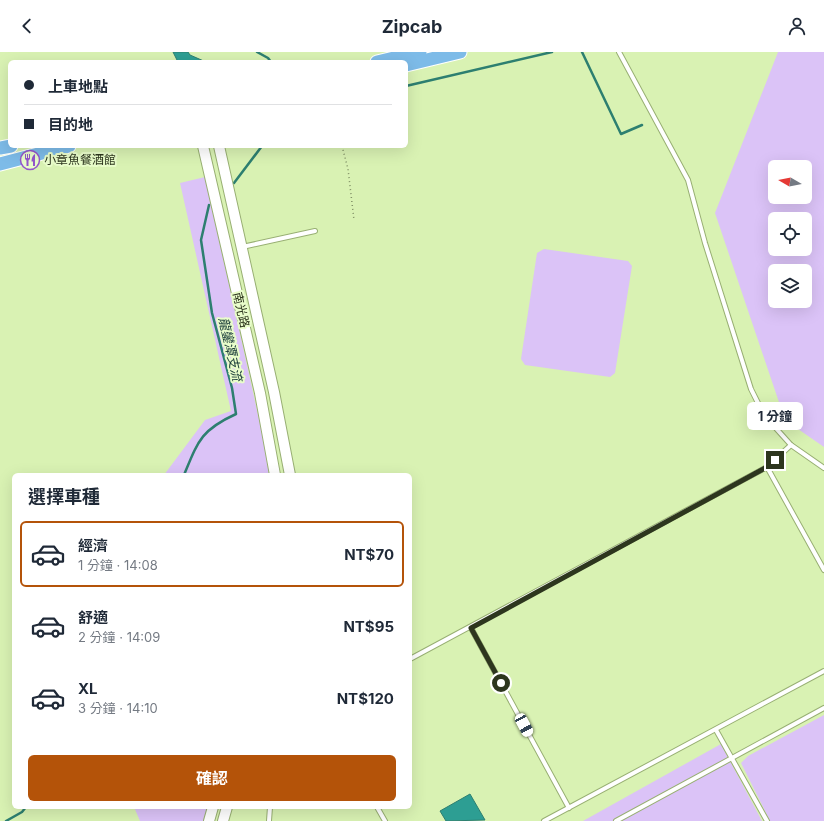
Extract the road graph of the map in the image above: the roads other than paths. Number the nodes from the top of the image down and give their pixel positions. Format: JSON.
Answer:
{"nodes":[{"id":1,"x":420,"y":52,"type":"edge"},
{"id":2,"x":460,"y":52,"type":"edge"},
{"id":3,"x":619,"y":52,"type":"edge"},
{"id":4,"x":386,"y":60,"type":"edge"},
{"id":5,"x":408,"y":65,"type":"edge"},
{"id":6,"x":61,"y":148,"type":"edge"},
{"id":7,"x":203,"y":148,"type":"edge"},
{"id":8,"x":219,"y":148,"type":"edge"},
{"id":9,"x":0,"y":164,"type":"edge"},
{"id":10,"x":315,"y":231,"type":"dead end"},
{"id":11,"x":241,"y":247,"type":"junction"},
{"id":12,"x":791,"y":445,"type":"junction"},
{"id":13,"x":767,"y":467,"type":"junction"},
{"id":14,"x":824,"y":468,"type":"edge"},
{"id":15,"x":275,"y":473,"type":"edge"},
{"id":16,"x":290,"y":473,"type":"edge"},
{"id":17,"x":824,"y":570,"type":"edge"},
{"id":18,"x":471,"y":628,"type":"junction"},
{"id":19,"x":412,"y":658,"type":"edge"},
{"id":20,"x":824,"y":671,"type":"edge"},
{"id":21,"x":824,"y":708,"type":"edge"},
{"id":22,"x":716,"y":730,"type":"junction"},
{"id":23,"x":731,"y":757,"type":"junction"},
{"id":24,"x":569,"y":808,"type":"junction"},
{"id":25,"x":212,"y":809,"type":"edge"},
{"id":26,"x":227,"y":809,"type":"edge"},
{"id":27,"x":270,"y":809,"type":"edge"},
{"id":28,"x":378,"y":809,"type":"edge"},
{"id":29,"x":209,"y":821,"type":"edge"},
{"id":30,"x":224,"y":821,"type":"edge"},
{"id":31,"x":269,"y":821,"type":"edge"},
{"id":32,"x":385,"y":821,"type":"edge"},
{"id":33,"x":544,"y":821,"type":"edge"},
{"id":34,"x":616,"y":821,"type":"edge"},
{"id":35,"x":767,"y":821,"type":"edge"}],
"edges":[{"from":1,"to":4,"type":"main road"},
{"from":2,"to":5,"type":"main road"},
{"from":3,"to":12,"type":"lane"},
{"from":6,"to":9,"type":"main road"},
{"from":7,"to":15,"type":"street","name":"南光路"},
{"from":8,"to":11,"type":"street","name":"南光路"},
{"from":10,"to":11,"type":"lane"},
{"from":11,"to":16,"type":"street","name":"南光路"},
{"from":12,"to":13,"type":"lane"},
{"from":12,"to":14,"type":"lane"},
{"from":13,"to":17,"type":"lane"},
{"from":13,"to":18,"type":"lane"},
{"from":18,"to":19,"type":"lane"},
{"from":18,"to":24,"type":"lane"},
{"from":20,"to":22,"type":"lane"},
{"from":21,"to":23,"type":"lane"},
{"from":22,"to":23,"type":"lane"},
{"from":22,"to":24,"type":"lane"},
{"from":23,"to":34,"type":"lane"},
{"from":23,"to":35,"type":"lane"},
{"from":24,"to":33,"type":"lane"},
{"from":25,"to":29,"type":"street"},
{"from":26,"to":30,"type":"street"},
{"from":27,"to":31,"type":"lane"},
{"from":28,"to":32,"type":"lane"}]}
